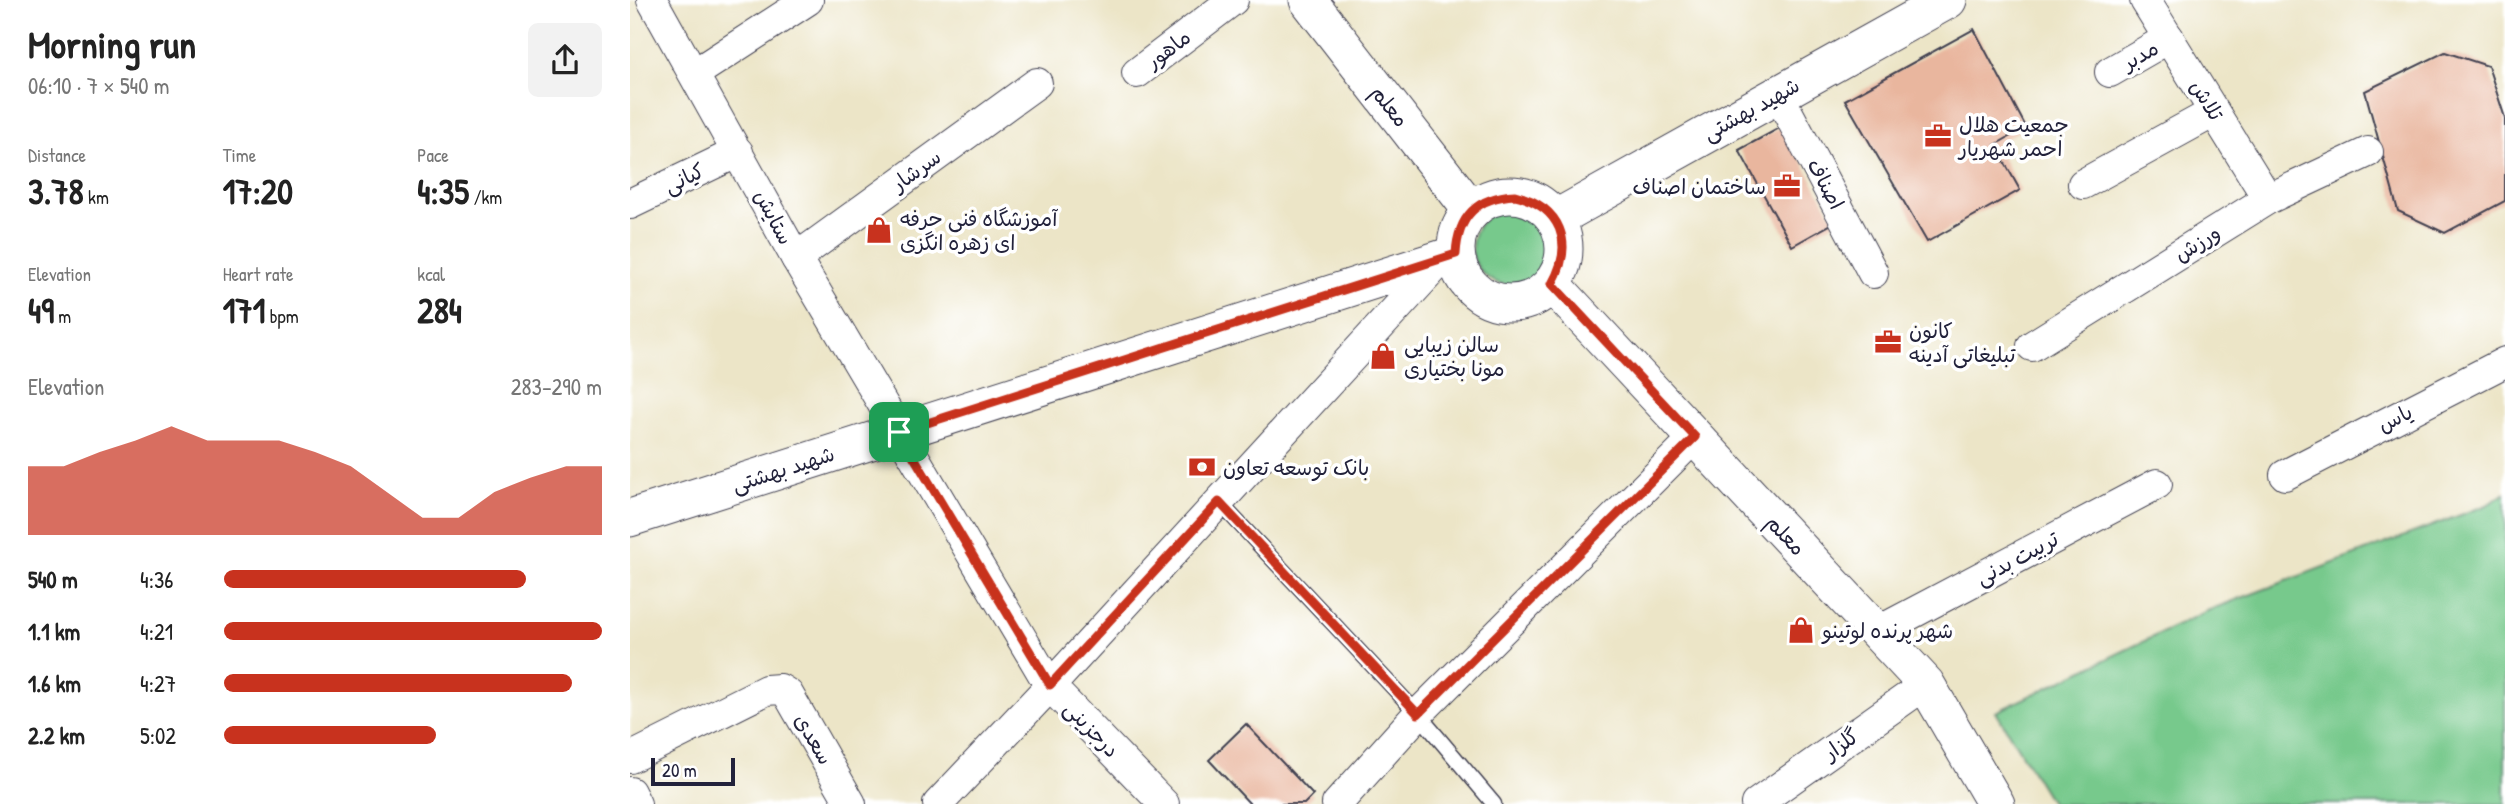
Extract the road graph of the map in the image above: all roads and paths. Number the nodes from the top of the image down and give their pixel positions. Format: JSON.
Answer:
{"nodes":[{"id":1,"x":652,"y":0,"type":"edge"},
{"id":2,"x":808,"y":0,"type":"edge"},
{"id":3,"x":1233,"y":0,"type":"edge"},
{"id":4,"x":1308,"y":0,"type":"edge"},
{"id":5,"x":1948,"y":0,"type":"edge"},
{"id":6,"x":2146,"y":0,"type":"edge"},
{"id":7,"x":2169,"y":38,"type":"junction"},
{"id":8,"x":2110,"y":72,"type":"dead end"},
{"id":9,"x":1137,"y":73,"type":"dead end"},
{"id":10,"x":694,"y":74,"type":"junction"},
{"id":11,"x":1037,"y":83,"type":"dead end"},
{"id":12,"x":1779,"y":94,"type":"junction"},
{"id":13,"x":2214,"y":112,"type":"junction"},
{"id":14,"x":738,"y":152,"type":"junction"},
{"id":15,"x":2368,"y":152,"type":"dead end"},
{"id":16,"x":2083,"y":184,"type":"dead end"},
{"id":17,"x":2268,"y":199,"type":"junction"},
{"id":18,"x":630,"y":204,"type":"edge"},
{"id":19,"x":1472,"y":211,"type":"junction"},
{"id":20,"x":1555,"y":219,"type":"junction"},
{"id":21,"x":1449,"y":256,"type":"junction"},
{"id":22,"x":796,"y":258,"type":"junction"},
{"id":23,"x":1873,"y":273,"type":"dead end"},
{"id":24,"x":1552,"y":284,"type":"junction"},
{"id":25,"x":2032,"y":346,"type":"dead end"},
{"id":26,"x":2505,"y":362,"type":"edge"},
{"id":27,"x":899,"y":432,"type":"junction"},
{"id":28,"x":1695,"y":437,"type":"junction"},
{"id":29,"x":2285,"y":475,"type":"dead end"},
{"id":30,"x":2157,"y":484,"type":"dead end"},
{"id":31,"x":1219,"y":502,"type":"junction"},
{"id":32,"x":630,"y":518,"type":"edge"},
{"id":33,"x":1877,"y":632,"type":"junction"},
{"id":34,"x":1926,"y":684,"type":"junction"},
{"id":35,"x":1050,"y":685,"type":"junction"},
{"id":36,"x":1418,"y":714,"type":"junction"},
{"id":37,"x":630,"y":758,"type":"edge"},
{"id":38,"x":630,"y":792,"type":"edge"},
{"id":39,"x":636,"y":804,"type":"edge"},
{"id":40,"x":851,"y":804,"type":"edge"},
{"id":41,"x":938,"y":804,"type":"edge"},
{"id":42,"x":1164,"y":804,"type":"edge"},
{"id":43,"x":1337,"y":804,"type":"edge"},
{"id":44,"x":1494,"y":804,"type":"edge"},
{"id":45,"x":1756,"y":804,"type":"edge"},
{"id":46,"x":1996,"y":804,"type":"edge"}],
"edges":[{"from":1,"to":10,"type":"street","name":"ستایش"},
{"from":2,"to":10,"type":"street"},
{"from":3,"to":9,"type":"street","name":"ماهور"},
{"from":4,"to":19,"type":"street","name":"معلم"},
{"from":5,"to":12,"type":"street","name":"شهید بهشتی"},
{"from":6,"to":7,"type":"street","name":"تلاش"},
{"from":7,"to":8,"type":"street","name":"مدبر"},
{"from":7,"to":13,"type":"street","name":"تلاش"},
{"from":10,"to":14,"type":"street","name":"ستایش"},
{"from":11,"to":22,"type":"street","name":"سرشار"},
{"from":12,"to":20,"type":"street","name":"شهید بهشتی"},
{"from":12,"to":23,"type":"street","name":"اصناف"},
{"from":13,"to":16,"type":"street"},
{"from":13,"to":17,"type":"street","name":"تلاش"},
{"from":14,"to":18,"type":"street","name":"کیانی"},
{"from":14,"to":22,"type":"street","name":"ستایش"},
{"from":15,"to":17,"type":"street","name":"ورزش"},
{"from":17,"to":25,"type":"street","name":"ورزش"},
{"from":19,"to":20,"type":"street"},
{"from":19,"to":21,"type":"street"},
{"from":20,"to":24,"type":"street"},
{"from":21,"to":24,"type":"street"},
{"from":21,"to":27,"type":"street","name":"شهید بهشتی"},
{"from":21,"to":31,"type":"street"},
{"from":22,"to":27,"type":"street","name":"ستایش"},
{"from":24,"to":28,"type":"street","name":"معلم"},
{"from":26,"to":29,"type":"street","name":"یاس"},
{"from":27,"to":32,"type":"street","name":"شهید بهشتی"},
{"from":27,"to":35,"type":"street","name":"درجزینی"},
{"from":28,"to":33,"type":"street","name":"معلم"},
{"from":28,"to":36,"type":"street"},
{"from":30,"to":33,"type":"street","name":"تربیت بدنی"},
{"from":31,"to":35,"type":"street"},
{"from":31,"to":36,"type":"lane"},
{"from":33,"to":34,"type":"street","name":"معلم"},
{"from":34,"to":45,"type":"street","name":"گلزار"},
{"from":34,"to":46,"type":"street","name":"معلم"},
{"from":35,"to":41,"type":"street"},
{"from":35,"to":42,"type":"street","name":"درجزینی"},
{"from":36,"to":43,"type":"street"},
{"from":36,"to":44,"type":"lane"},
{"from":37,"to":40,"type":"street","name":"سعدی"},
{"from":38,"to":39,"type":"street"}]}
